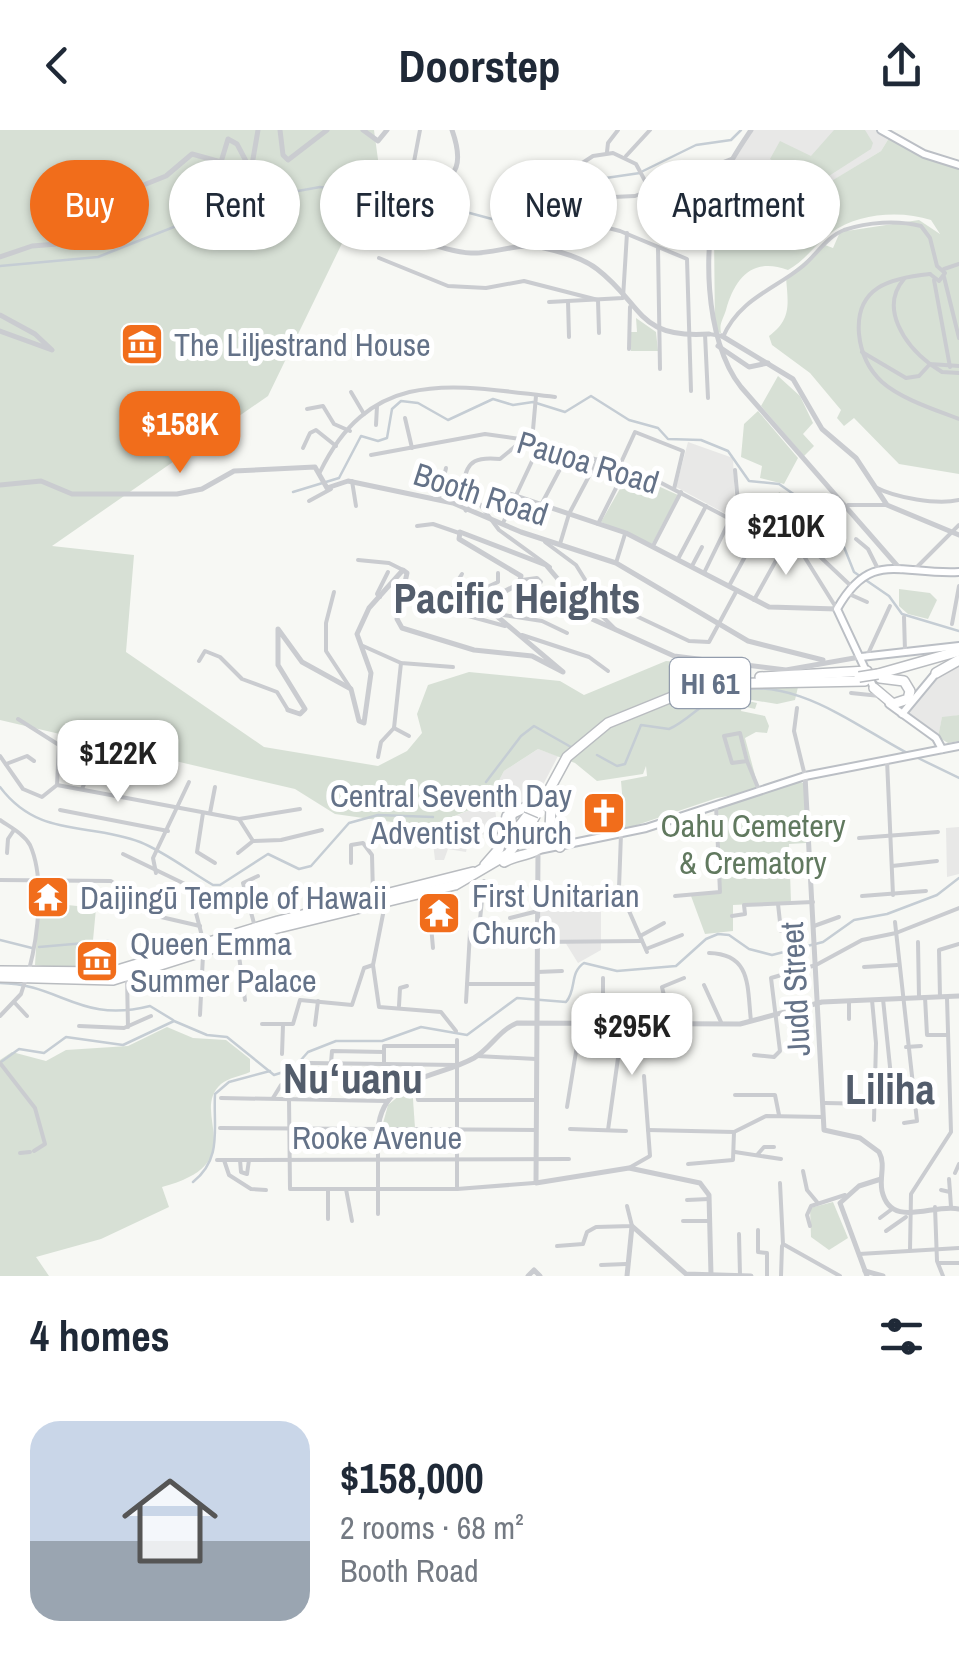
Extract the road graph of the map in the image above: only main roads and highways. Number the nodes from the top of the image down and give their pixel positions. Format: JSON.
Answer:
{"nodes":[{"id":1,"x":881,"y":130,"type":"edge"},
{"id":2,"x":959,"y":166,"type":"edge"},
{"id":3,"x":959,"y":572,"type":"edge"},
{"id":4,"x":959,"y":654,"type":"edge"},
{"id":5,"x":863,"y":656,"type":"junction"},
{"id":6,"x":936,"y":673,"type":"joint"},
{"id":7,"x":869,"y":676,"type":"junction"},
{"id":8,"x":877,"y":692,"type":"junction"},
{"id":9,"x":902,"y":714,"type":"junction"},
{"id":10,"x":930,"y":734,"type":"junction"},
{"id":11,"x":575,"y":745,"type":"junction"},
{"id":12,"x":959,"y":746,"type":"edge"},
{"id":13,"x":940,"y":750,"type":"junction"},
{"id":14,"x":928,"y":752,"type":"junction"},
{"id":15,"x":566,"y":756,"type":"junction"},
{"id":16,"x":533,"y":810,"type":"junction"},
{"id":17,"x":546,"y":837,"type":"junction"},
{"id":18,"x":560,"y":847,"type":"junction"},
{"id":19,"x":538,"y":850,"type":"junction"},
{"id":20,"x":481,"y":875,"type":"junction"},
{"id":21,"x":374,"y":901,"type":"junction"},
{"id":22,"x":203,"y":948,"type":"junction"},
{"id":23,"x":0,"y":974,"type":"edge"}],
"edges":[{"from":1,"to":2,"type":"main road"},
{"from":3,"to":5,"type":"main road"},
{"from":4,"to":5,"type":"main road"},
{"from":4,"to":6,"type":"highway"},
{"from":4,"to":7,"type":"highway","number":"HI 61"},
{"from":5,"to":7,"type":"main road"},
{"from":6,"to":9,"type":"main road"},
{"from":7,"to":8,"type":"main road"},
{"from":7,"to":8,"type":"highway"},
{"from":7,"to":11,"type":"highway","number":"HI 61"},
{"from":7,"to":11,"type":"highway","number":"HI 61"},
{"from":8,"to":9,"type":"main road"},
{"from":9,"to":10,"type":"main road"},
{"from":10,"to":13,"type":"main road"},
{"from":10,"to":14,"type":"main road"},
{"from":11,"to":15,"type":"highway","number":"HI 61"},
{"from":12,"to":13,"type":"main road"},
{"from":13,"to":14,"type":"main road"},
{"from":14,"to":18,"type":"main road"},
{"from":15,"to":16,"type":"highway","number":"HI 61"},
{"from":15,"to":17,"type":"highway"},
{"from":15,"to":20,"type":"highway","number":"HI 61"},
{"from":16,"to":17,"type":"highway"},
{"from":16,"to":19,"type":"highway"},
{"from":16,"to":20,"type":"highway","number":"HI 61"},
{"from":16,"to":20,"type":"highway"},
{"from":17,"to":18,"type":"highway"},
{"from":17,"to":19,"type":"highway"},
{"from":18,"to":19,"type":"main road"},
{"from":19,"to":20,"type":"highway"},
{"from":20,"to":21,"type":"highway","number":"HI 61"},
{"from":20,"to":21,"type":"highway","number":"HI 61"},
{"from":21,"to":22,"type":"highway","number":"HI 61"},
{"from":21,"to":22,"type":"highway","number":"HI 61"},
{"from":22,"to":23,"type":"highway","number":"HI 61"}]}
